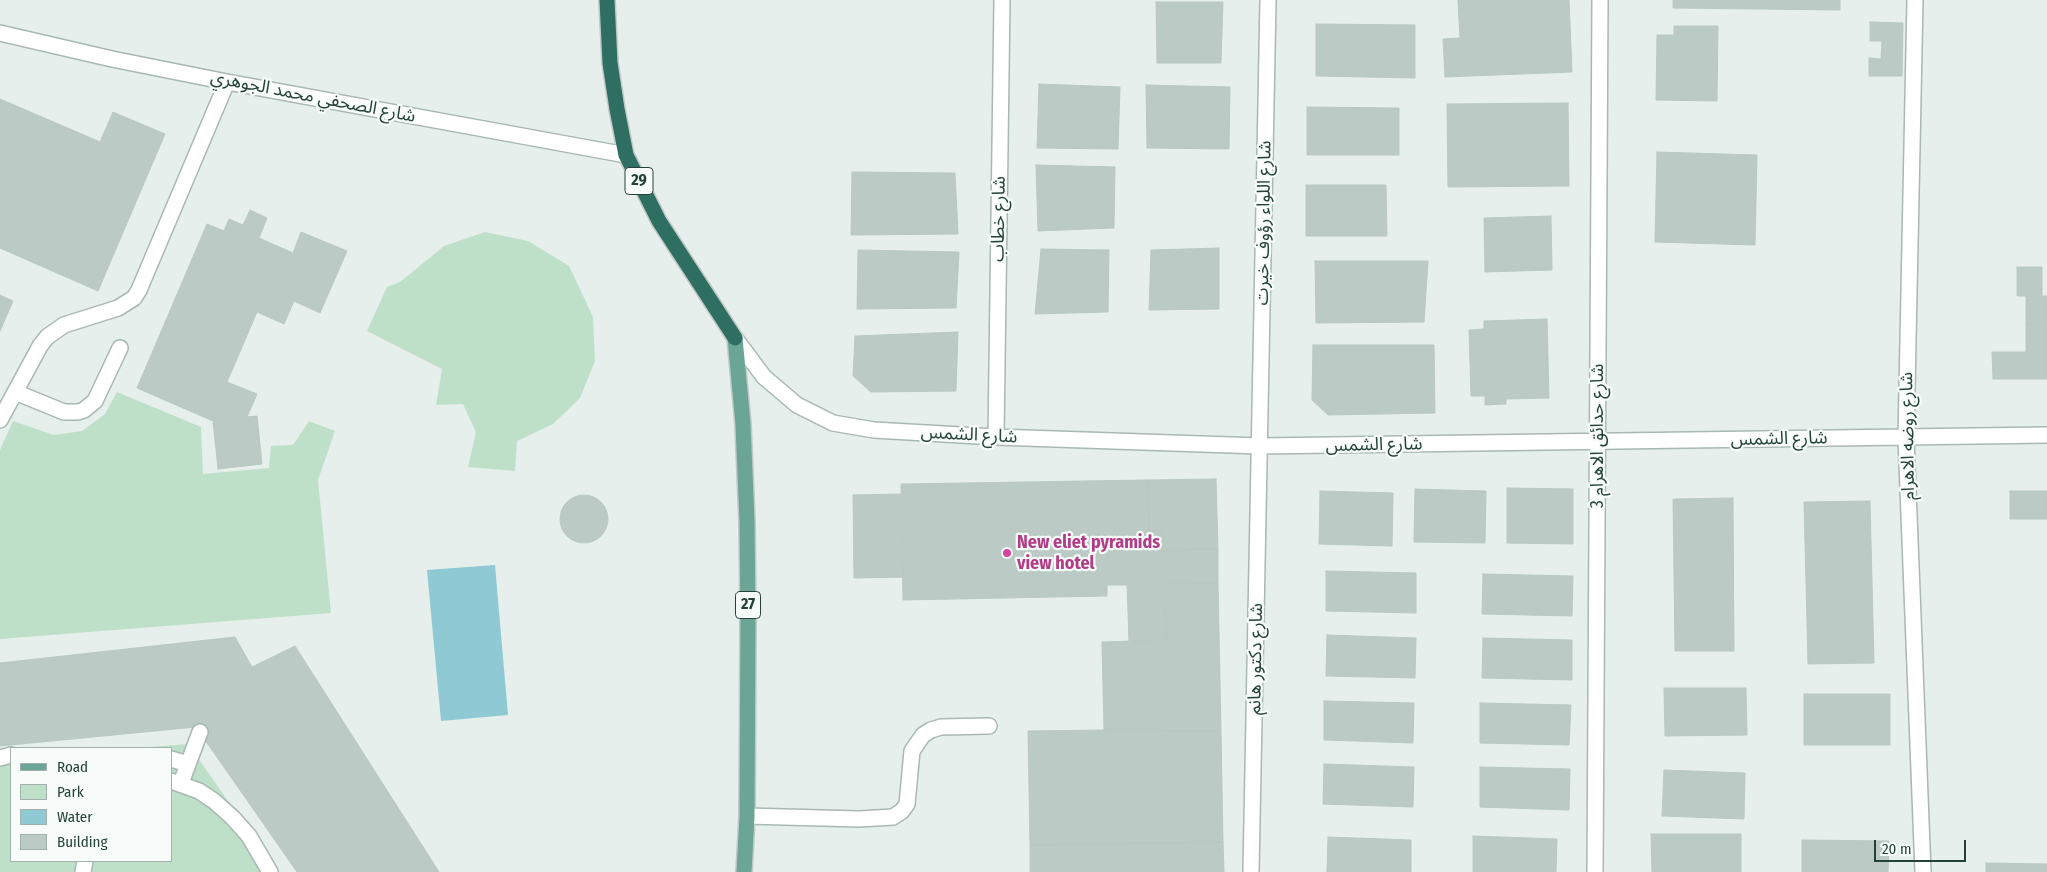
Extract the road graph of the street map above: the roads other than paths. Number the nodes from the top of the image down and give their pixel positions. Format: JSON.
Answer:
{"nodes":[{"id":1,"x":607,"y":0,"type":"edge"},
{"id":2,"x":1002,"y":0,"type":"edge"},
{"id":3,"x":1268,"y":0,"type":"edge"},
{"id":4,"x":1600,"y":0,"type":"edge"},
{"id":5,"x":1915,"y":0,"type":"edge"},
{"id":6,"x":0,"y":33,"type":"edge"},
{"id":7,"x":227,"y":82,"type":"junction"},
{"id":8,"x":626,"y":155,"type":"junction"},
{"id":9,"x":735,"y":338,"type":"junction"},
{"id":10,"x":120,"y":348,"type":"dead end"},
{"id":11,"x":15,"y":392,"type":"junction"},
{"id":12,"x":0,"y":420,"type":"edge"},
{"id":13,"x":2047,"y":435,"type":"edge"},
{"id":14,"x":996,"y":437,"type":"junction"},
{"id":15,"x":1906,"y":438,"type":"junction"},
{"id":16,"x":1598,"y":441,"type":"junction"},
{"id":17,"x":1260,"y":446,"type":"junction"},
{"id":18,"x":990,"y":726,"type":"dead end"},
{"id":19,"x":200,"y":732,"type":"dead end"},
{"id":20,"x":172,"y":759,"type":"edge"},
{"id":21,"x":188,"y":764,"type":"junction"},
{"id":22,"x":176,"y":782,"type":"edge"},
{"id":23,"x":747,"y":816,"type":"junction"},
{"id":24,"x":270,"y":872,"type":"edge"},
{"id":25,"x":744,"y":872,"type":"edge"},
{"id":26,"x":1251,"y":872,"type":"edge"},
{"id":27,"x":1596,"y":872,"type":"edge"},
{"id":28,"x":1923,"y":872,"type":"edge"}],
"edges":[{"from":1,"to":8,"type":"highway","number":"29"},
{"from":2,"to":14,"type":"street","name":"شارع خطاب"},
{"from":3,"to":17,"type":"street","name":"شارع اللواء رؤوف خيرت"},
{"from":4,"to":16,"type":"street","name":"شارع حدائق الاهرام 3"},
{"from":5,"to":15,"type":"street","name":"شارع روضه الاهرام"},
{"from":6,"to":7,"type":"street","name":"شارع الصحفي محمد الجوهري"},
{"from":7,"to":8,"type":"street","name":"شارع الصحفي محمد الجوهري"},
{"from":7,"to":11,"type":"street"},
{"from":8,"to":9,"type":"highway","number":"29"},
{"from":9,"to":14,"type":"street","name":"شارع الشمس"},
{"from":9,"to":23,"type":"main road","number":"27"},
{"from":10,"to":11,"type":"street"},
{"from":11,"to":12,"type":"street"},
{"from":13,"to":15,"type":"street","name":"شارع الشمس"},
{"from":14,"to":17,"type":"street","name":"شارع الشمس"},
{"from":15,"to":16,"type":"street","name":"شارع الشمس"},
{"from":15,"to":28,"type":"street","name":"شارع روضه الاهرام"},
{"from":16,"to":17,"type":"street","name":"شارع الشمس"},
{"from":16,"to":27,"type":"street","name":"شارع حدائق الاهرام 3"},
{"from":17,"to":26,"type":"street","name":"شارع دكتور هانم"},
{"from":18,"to":23,"type":"street"},
{"from":19,"to":21,"type":"street"},
{"from":20,"to":21,"type":"street"},
{"from":21,"to":22,"type":"street"},
{"from":22,"to":24,"type":"street"},
{"from":23,"to":25,"type":"main road","number":"27"}]}
